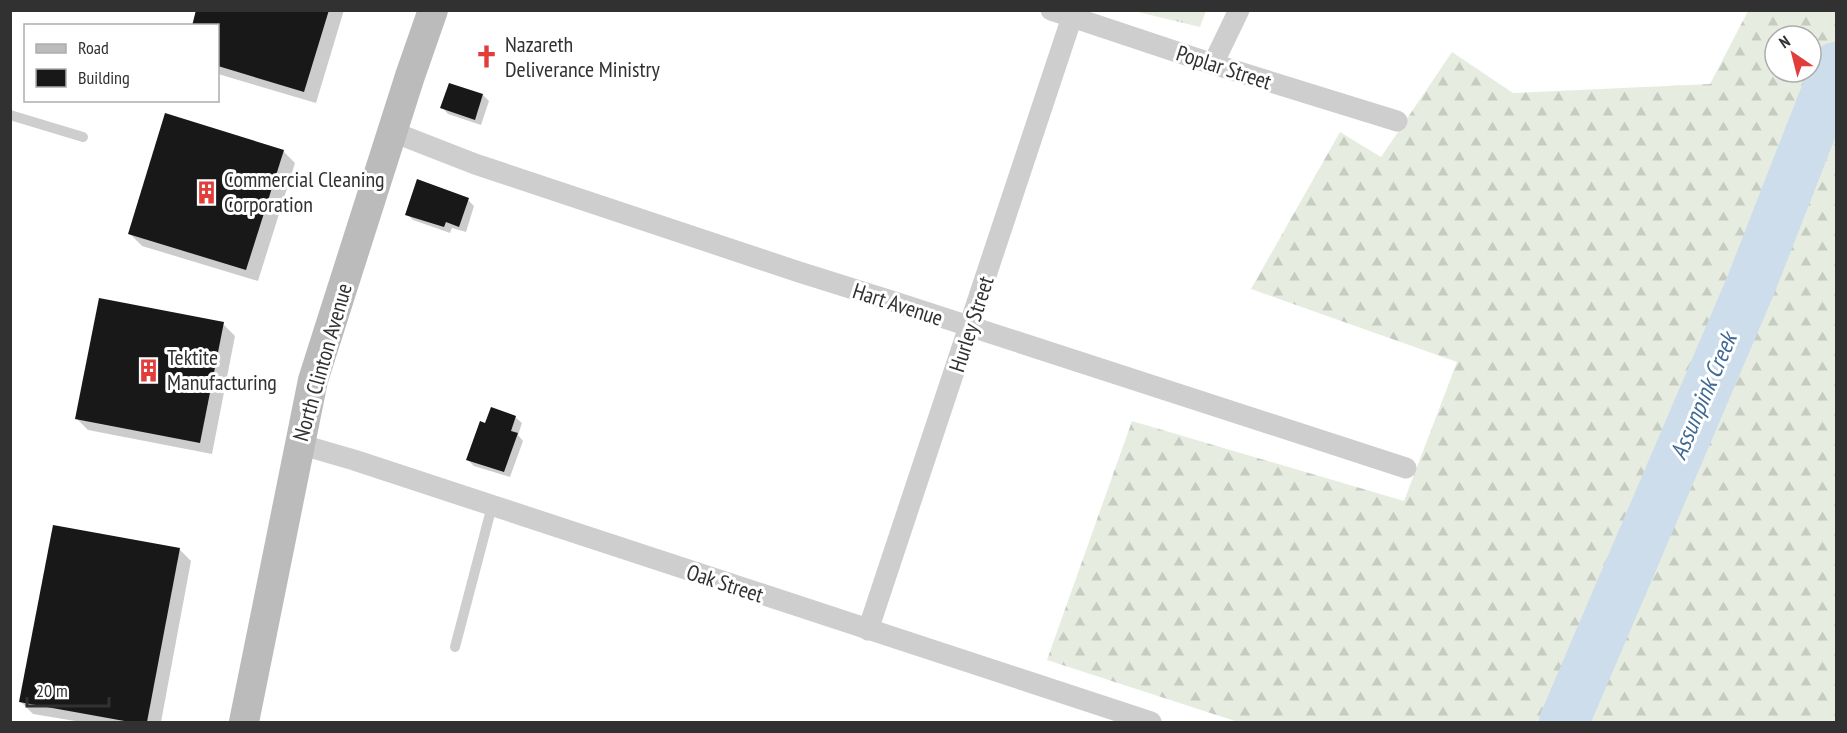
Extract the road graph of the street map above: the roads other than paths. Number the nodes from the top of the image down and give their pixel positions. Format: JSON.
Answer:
{"nodes":[{"id":1,"x":433,"y":10,"type":"edge"},
{"id":2,"x":1051,"y":10,"type":"edge"},
{"id":3,"x":1239,"y":10,"type":"edge"},
{"id":4,"x":1072,"y":17,"type":"junction"},
{"id":5,"x":1213,"y":64,"type":"junction"},
{"id":6,"x":10,"y":115,"type":"edge"},
{"id":7,"x":1397,"y":121,"type":"dead end"},
{"id":8,"x":393,"y":132,"type":"junction"},
{"id":9,"x":83,"y":137,"type":"dead end"},
{"id":10,"x":970,"y":327,"type":"junction"},
{"id":11,"x":299,"y":444,"type":"junction"},
{"id":12,"x":1406,"y":468,"type":"dead end"},
{"id":13,"x":492,"y":506,"type":"junction"},
{"id":14,"x":868,"y":630,"type":"junction"},
{"id":15,"x":455,"y":647,"type":"dead end"},
{"id":16,"x":244,"y":723,"type":"edge"},
{"id":17,"x":1151,"y":723,"type":"edge"}],
"edges":[{"from":1,"to":8,"type":"street","name":"North Clinton Avenue"},
{"from":2,"to":4,"type":"street","name":"Poplar Street"},
{"from":3,"to":5,"type":"street"},
{"from":4,"to":5,"type":"street","name":"Poplar Street"},
{"from":4,"to":10,"type":"street","name":"Hurley Street"},
{"from":5,"to":7,"type":"street","name":"Poplar Street"},
{"from":6,"to":9,"type":"lane"},
{"from":8,"to":10,"type":"street","name":"Hart Avenue"},
{"from":8,"to":11,"type":"street","name":"North Clinton Avenue"},
{"from":10,"to":12,"type":"street","name":"Hart Avenue"},
{"from":10,"to":14,"type":"street","name":"Hurley Street"},
{"from":11,"to":13,"type":"street","name":"Oak Street"},
{"from":11,"to":16,"type":"street","name":"North Clinton Avenue"},
{"from":13,"to":14,"type":"street","name":"Oak Street"},
{"from":13,"to":15,"type":"lane"},
{"from":14,"to":17,"type":"street","name":"Oak Street"}]}
